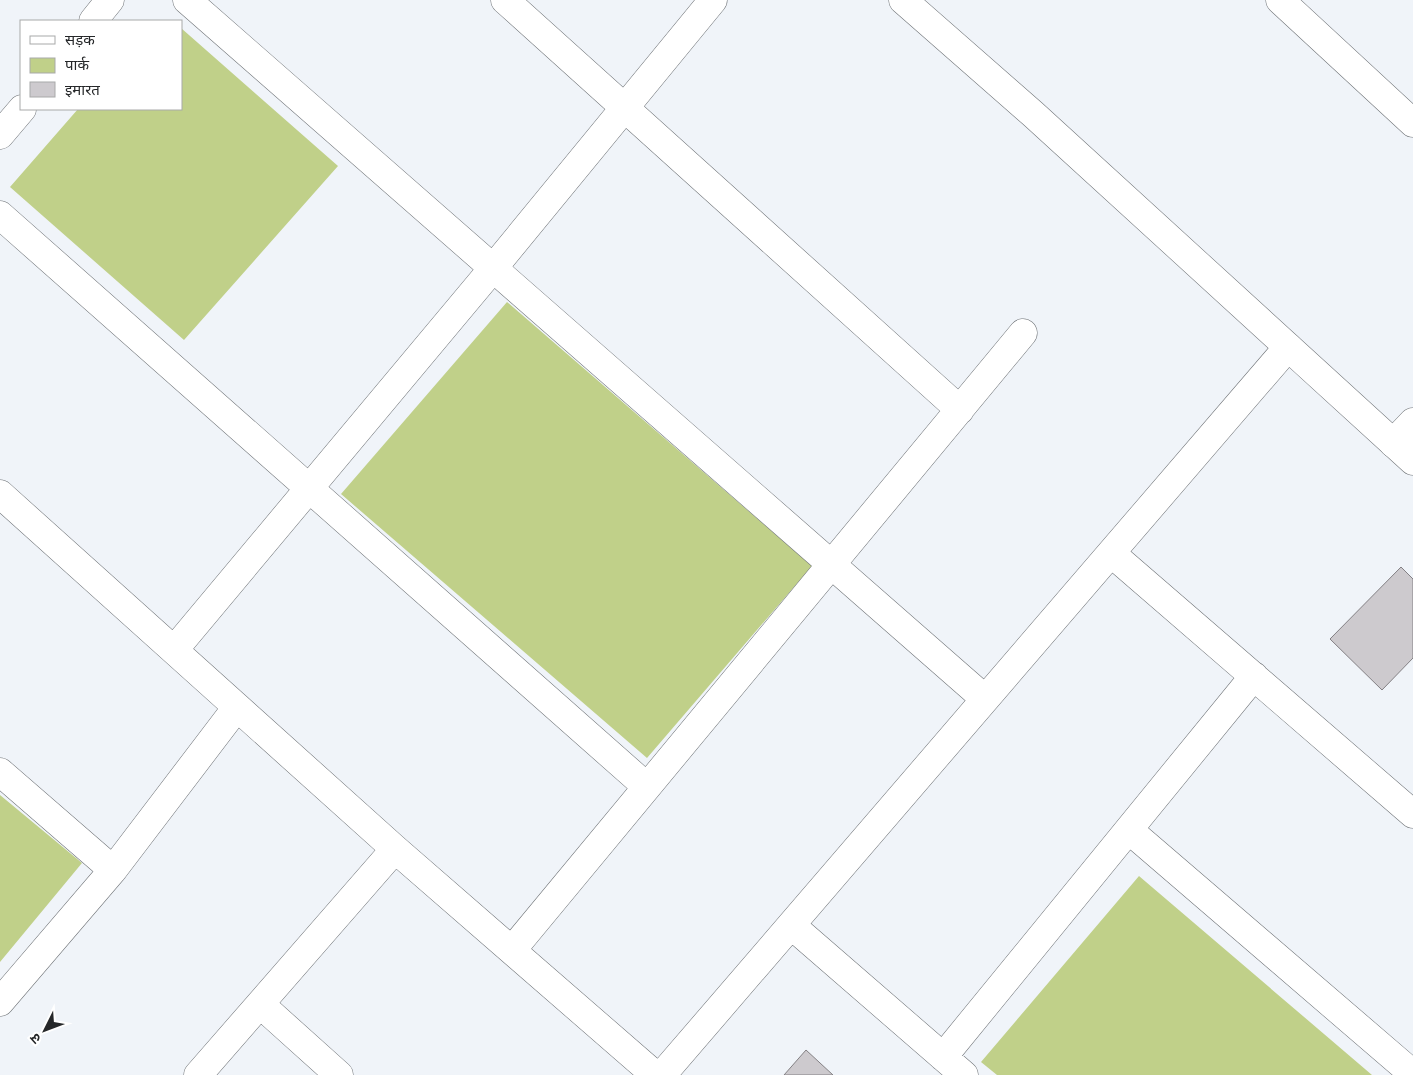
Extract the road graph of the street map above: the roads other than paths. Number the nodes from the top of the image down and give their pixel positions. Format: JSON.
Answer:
{"nodes":[{"id":1,"x":110,"y":0,"type":"edge"},
{"id":2,"x":187,"y":0,"type":"edge"},
{"id":3,"x":505,"y":0,"type":"edge"},
{"id":4,"x":713,"y":0,"type":"edge"},
{"id":5,"x":903,"y":0,"type":"edge"},
{"id":6,"x":1280,"y":0,"type":"edge"},
{"id":7,"x":94,"y":20,"type":"edge"},
{"id":8,"x":624,"y":107,"type":"junction"},
{"id":9,"x":21,"y":110,"type":"edge"},
{"id":10,"x":1413,"y":123,"type":"edge"},
{"id":11,"x":0,"y":135,"type":"edge"},
{"id":12,"x":0,"y":214,"type":"edge"},
{"id":13,"x":494,"y":267,"type":"junction"},
{"id":14,"x":1023,"y":333,"type":"dead end"},
{"id":15,"x":1288,"y":347,"type":"junction"},
{"id":16,"x":960,"y":410,"type":"junction"},
{"id":17,"x":1413,"y":422,"type":"edge"},
{"id":18,"x":1393,"y":443,"type":"junction"},
{"id":19,"x":1413,"y":461,"type":"edge"},
{"id":20,"x":308,"y":487,"type":"junction"},
{"id":21,"x":0,"y":494,"type":"edge"},
{"id":22,"x":1111,"y":553,"type":"junction"},
{"id":23,"x":832,"y":564,"type":"junction"},
{"id":24,"x":174,"y":650,"type":"junction"},
{"id":25,"x":1254,"y":676,"type":"junction"},
{"id":26,"x":985,"y":699,"type":"junction"},
{"id":27,"x":237,"y":707,"type":"junction"},
{"id":28,"x":0,"y":772,"type":"edge"},
{"id":29,"x":647,"y":787,"type":"junction"},
{"id":30,"x":1413,"y":814,"type":"edge"},
{"id":31,"x":1129,"y":830,"type":"junction"},
{"id":32,"x":396,"y":849,"type":"junction"},
{"id":33,"x":113,"y":870,"type":"junction"},
{"id":34,"x":791,"y":924,"type":"junction"},
{"id":35,"x":512,"y":950,"type":"junction"},
{"id":36,"x":0,"y":1002,"type":"edge"},
{"id":37,"x":260,"y":1004,"type":"junction"},
{"id":38,"x":943,"y":1057,"type":"junction"},
{"id":39,"x":1413,"y":1074,"type":"edge"},
{"id":40,"x":198,"y":1075,"type":"edge"},
{"id":41,"x":339,"y":1075,"type":"edge"},
{"id":42,"x":655,"y":1075,"type":"edge"},
{"id":43,"x":662,"y":1075,"type":"edge"},
{"id":44,"x":964,"y":1075,"type":"edge"}],
"edges":[{"from":1,"to":7,"type":"street"},
{"from":2,"to":13,"type":"street"},
{"from":3,"to":8,"type":"street"},
{"from":4,"to":8,"type":"street"},
{"from":5,"to":15,"type":"street"},
{"from":6,"to":10,"type":"street"},
{"from":8,"to":13,"type":"street"},
{"from":8,"to":16,"type":"street"},
{"from":9,"to":11,"type":"street"},
{"from":12,"to":20,"type":"street"},
{"from":13,"to":20,"type":"street"},
{"from":13,"to":23,"type":"street"},
{"from":14,"to":16,"type":"street"},
{"from":15,"to":18,"type":"street"},
{"from":15,"to":22,"type":"street"},
{"from":16,"to":23,"type":"street"},
{"from":17,"to":18,"type":"street"},
{"from":18,"to":19,"type":"street"},
{"from":20,"to":24,"type":"street"},
{"from":20,"to":29,"type":"street"},
{"from":21,"to":24,"type":"street"},
{"from":22,"to":25,"type":"street"},
{"from":22,"to":26,"type":"street"},
{"from":23,"to":26,"type":"street"},
{"from":23,"to":29,"type":"street"},
{"from":24,"to":27,"type":"street"},
{"from":25,"to":30,"type":"street"},
{"from":25,"to":31,"type":"street"},
{"from":26,"to":34,"type":"street"},
{"from":27,"to":32,"type":"street"},
{"from":27,"to":33,"type":"street"},
{"from":28,"to":33,"type":"street"},
{"from":29,"to":35,"type":"street"},
{"from":31,"to":38,"type":"street"},
{"from":31,"to":39,"type":"street"},
{"from":32,"to":35,"type":"street"},
{"from":32,"to":37,"type":"street"},
{"from":33,"to":36,"type":"street"},
{"from":34,"to":38,"type":"street"},
{"from":34,"to":43,"type":"street"},
{"from":35,"to":42,"type":"street"},
{"from":37,"to":40,"type":"street"},
{"from":37,"to":41,"type":"street"},
{"from":38,"to":44,"type":"street"}]}
